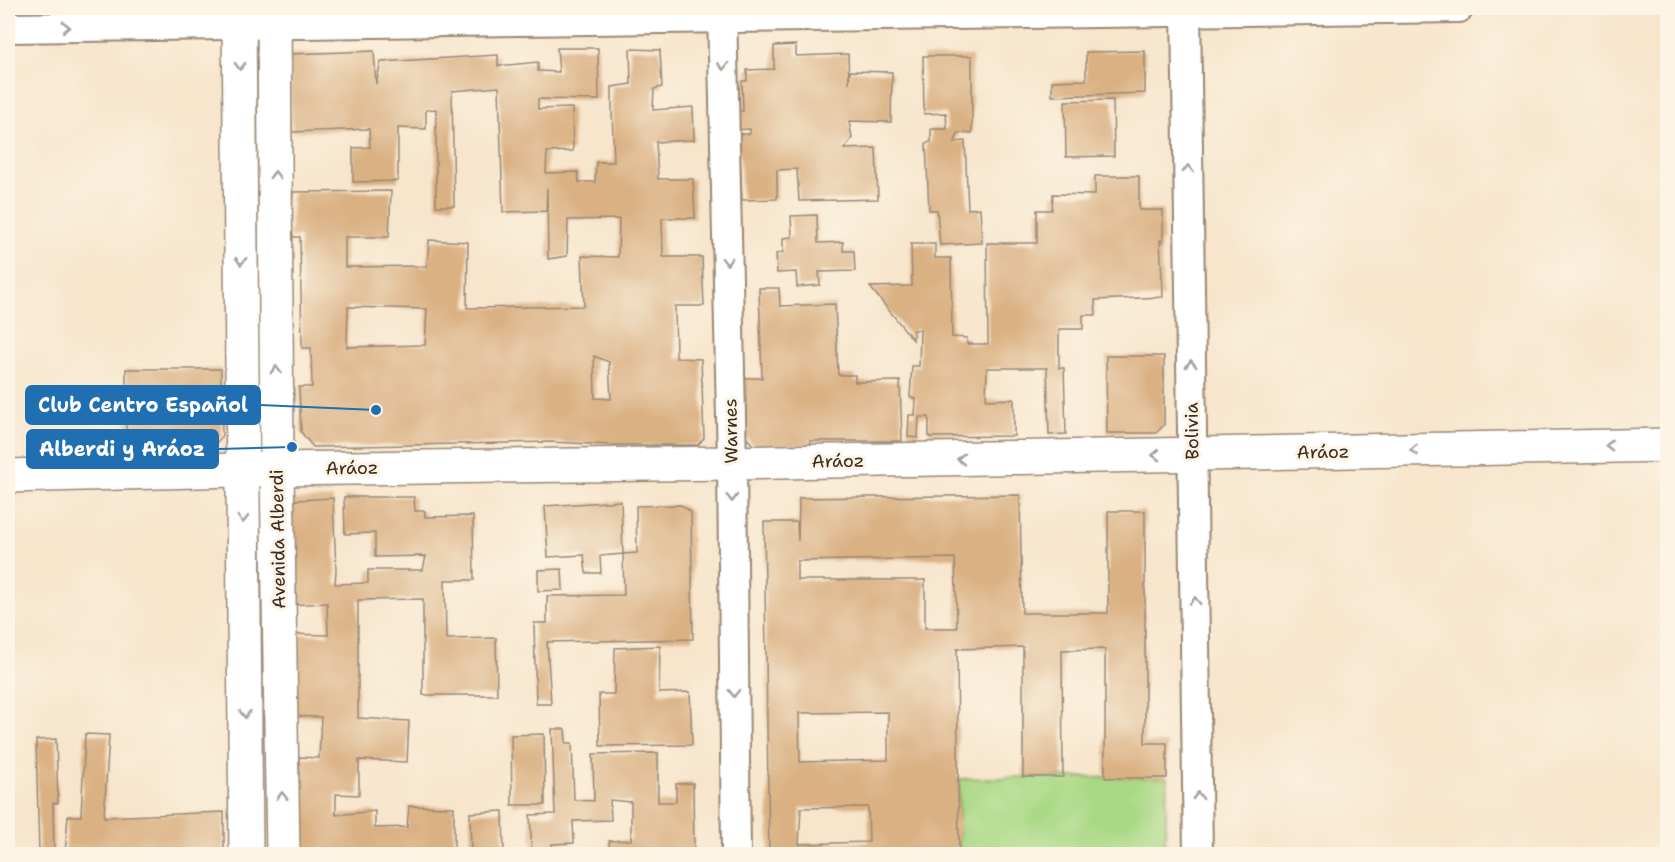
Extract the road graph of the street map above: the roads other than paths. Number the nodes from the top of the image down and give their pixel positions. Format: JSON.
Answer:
{"nodes":[{"id":1,"x":1459,"y":8,"type":"edge"},
{"id":2,"x":1186,"y":10,"type":"edge"},
{"id":3,"x":722,"y":13,"type":"edge"},
{"id":4,"x":239,"y":16,"type":"edge"},
{"id":5,"x":274,"y":16,"type":"edge"},
{"id":6,"x":8,"y":28,"type":"edge"},
{"id":7,"x":1668,"y":445,"type":"edge"},
{"id":8,"x":1192,"y":454,"type":"junction"},
{"id":9,"x":732,"y":464,"type":"junction"},
{"id":10,"x":277,"y":469,"type":"junction"},
{"id":11,"x":243,"y":470,"type":"junction"},
{"id":12,"x":8,"y":476,"type":"edge"},
{"id":13,"x":246,"y":855,"type":"edge"},
{"id":14,"x":284,"y":855,"type":"edge"},
{"id":15,"x":736,"y":855,"type":"edge"},
{"id":16,"x":1198,"y":855,"type":"edge"}],
"edges":[{"from":1,"to":2,"type":"street"},
{"from":2,"to":3,"type":"street"},
{"from":8,"to":2,"type":"street","name":"Bolivia","one_way":true},
{"from":3,"to":5,"type":"street"},
{"from":3,"to":9,"type":"street","name":"Warnes","one_way":true},
{"from":4,"to":5,"type":"street"},
{"from":6,"to":4,"type":"street","one_way":true},
{"from":4,"to":11,"type":"street","name":"Avenida Alberdi","one_way":true},
{"from":10,"to":5,"type":"street","name":"Avenida Alberdi","one_way":true},
{"from":7,"to":8,"type":"street","name":"Aráoz","one_way":true},
{"from":8,"to":9,"type":"street","name":"Aráoz","one_way":true},
{"from":16,"to":8,"type":"street","name":"Bolivia","one_way":true},
{"from":9,"to":10,"type":"street","name":"Aráoz"},
{"from":9,"to":15,"type":"street","name":"Warnes","one_way":true},
{"from":10,"to":11,"type":"street","name":"Aráoz"},
{"from":14,"to":10,"type":"street","name":"Avenida Alberdi","one_way":true},
{"from":11,"to":12,"type":"street","name":"Aráoz"},
{"from":11,"to":13,"type":"street","name":"Avenida Alberdi","one_way":true}]}
